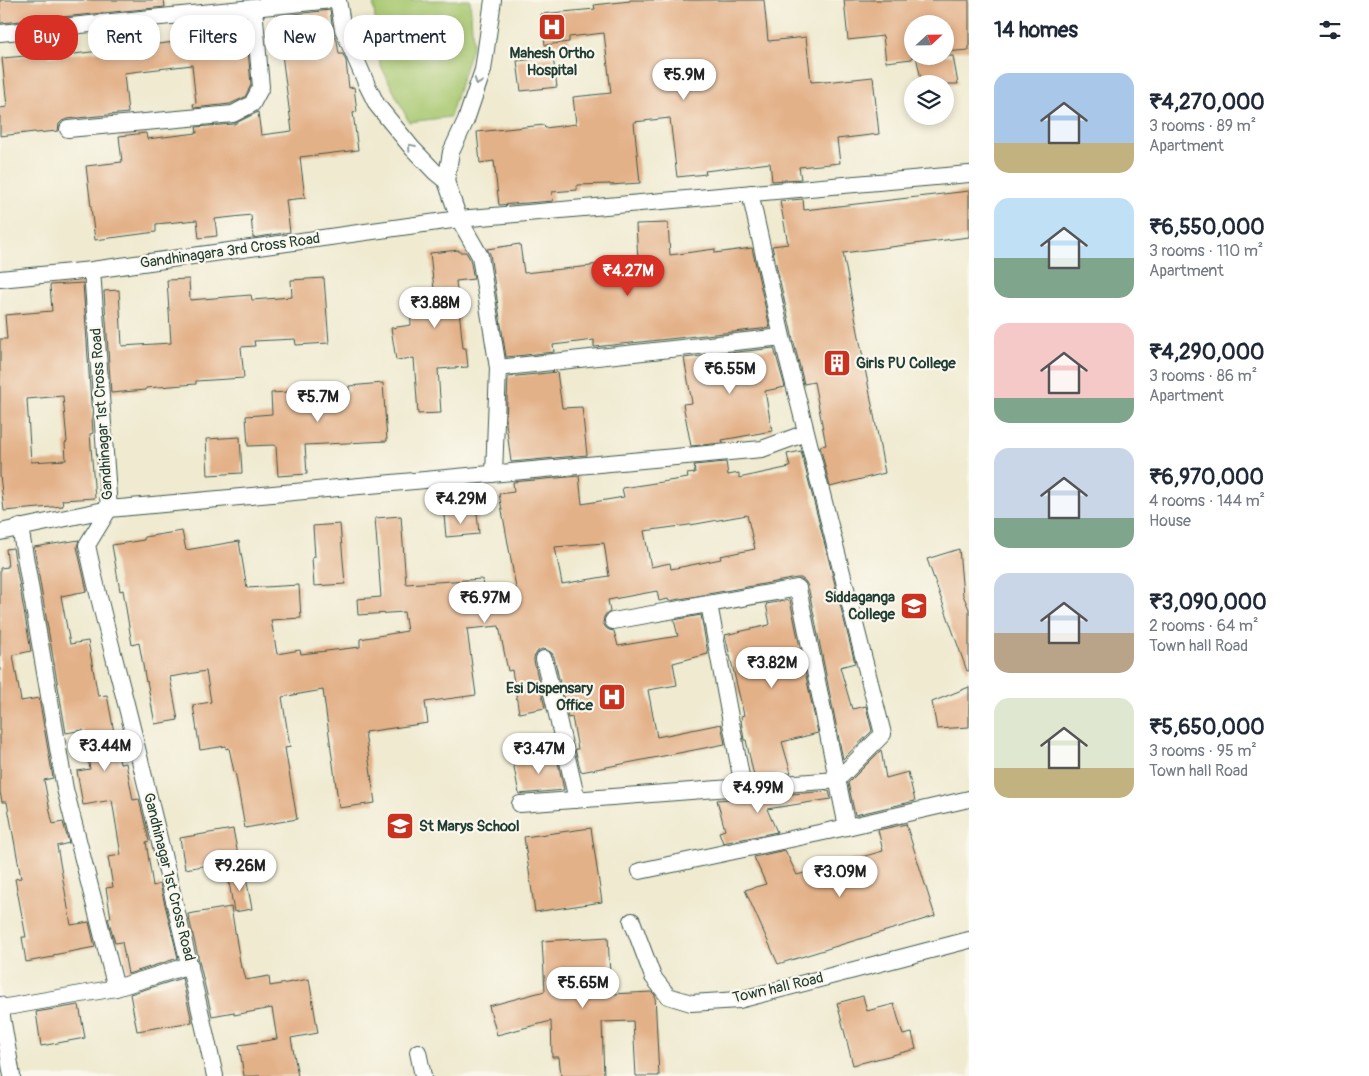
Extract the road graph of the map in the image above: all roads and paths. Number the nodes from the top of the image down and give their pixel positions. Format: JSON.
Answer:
{"nodes":[{"id":1,"x":332,"y":0,"type":"edge"},
{"id":2,"x":338,"y":0,"type":"edge"},
{"id":3,"x":492,"y":0,"type":"edge"},
{"id":4,"x":254,"y":8,"type":"junction"},
{"id":5,"x":0,"y":33,"type":"edge"},
{"id":6,"x":68,"y":129,"type":"dead end"},
{"id":7,"x":969,"y":174,"type":"edge"},
{"id":8,"x":446,"y":181,"type":"junction"},
{"id":9,"x":750,"y":193,"type":"junction"},
{"id":10,"x":460,"y":219,"type":"junction"},
{"id":11,"x":92,"y":270,"type":"junction"},
{"id":12,"x":0,"y":279,"type":"edge"},
{"id":13,"x":782,"y":337,"type":"junction"},
{"id":14,"x":498,"y":368,"type":"junction"},
{"id":15,"x":806,"y":432,"type":"junction"},
{"id":16,"x":494,"y":474,"type":"junction"},
{"id":17,"x":109,"y":509,"type":"junction"},
{"id":18,"x":20,"y":527,"type":"junction"},
{"id":19,"x":0,"y":532,"type":"edge"},
{"id":20,"x":709,"y":604,"type":"junction"},
{"id":21,"x":613,"y":621,"type":"dead end"},
{"id":22,"x":544,"y":659,"type":"dead end"},
{"id":23,"x":837,"y":780,"type":"junction"},
{"id":24,"x":743,"y":787,"type":"junction"},
{"id":25,"x":969,"y":799,"type":"edge"},
{"id":26,"x":577,"y":800,"type":"junction"},
{"id":27,"x":520,"y":804,"type":"dead end"},
{"id":28,"x":847,"y":827,"type":"junction"},
{"id":29,"x":640,"y":871,"type":"dead end"},
{"id":30,"x":632,"y":921,"type":"dead end"},
{"id":31,"x":969,"y":940,"type":"edge"},
{"id":32,"x":190,"y":965,"type":"junction"},
{"id":33,"x":116,"y":988,"type":"junction"},
{"id":34,"x":0,"y":1006,"type":"edge"},
{"id":35,"x":418,"y":1052,"type":"dead end"},
{"id":36,"x":12,"y":1076,"type":"edge"},
{"id":37,"x":215,"y":1076,"type":"edge"},
{"id":38,"x":423,"y":1076,"type":"edge"}],
"edges":[{"from":1,"to":4,"type":"street"},
{"from":8,"to":2,"type":"street","one_way":true},
{"from":3,"to":8,"type":"street","one_way":true},
{"from":4,"to":5,"type":"street"},
{"from":4,"to":6,"type":"street"},
{"from":7,"to":9,"type":"street","name":"Gandhinagara 3rd Cross Road"},
{"from":8,"to":10,"type":"street"},
{"from":9,"to":10,"type":"street","name":"Gandhinagara 3rd Cross Road"},
{"from":9,"to":13,"type":"street"},
{"from":10,"to":11,"type":"street","name":"Gandhinagara 3rd Cross Road"},
{"from":10,"to":14,"type":"street"},
{"from":11,"to":12,"type":"street","name":"Gandhinagara 3rd Cross Road"},
{"from":11,"to":17,"type":"street","name":"Gandhinagar 1st Cross Road"},
{"from":13,"to":14,"type":"street"},
{"from":13,"to":15,"type":"street"},
{"from":14,"to":16,"type":"street"},
{"from":15,"to":16,"type":"street"},
{"from":15,"to":23,"type":"street"},
{"from":16,"to":17,"type":"street"},
{"from":17,"to":18,"type":"street"},
{"from":17,"to":32,"type":"street","name":"Gandhinagar 1st Cross Road"},
{"from":18,"to":19,"type":"street"},
{"from":18,"to":33,"type":"street"},
{"from":20,"to":21,"type":"street"},
{"from":20,"to":23,"type":"street"},
{"from":20,"to":24,"type":"street"},
{"from":22,"to":26,"type":"street"},
{"from":23,"to":24,"type":"street"},
{"from":23,"to":28,"type":"street"},
{"from":24,"to":26,"type":"street"},
{"from":25,"to":28,"type":"street"},
{"from":26,"to":27,"type":"street"},
{"from":28,"to":29,"type":"street"},
{"from":30,"to":31,"type":"street","name":"Town hall Road"},
{"from":32,"to":33,"type":"street"},
{"from":32,"to":37,"type":"street","name":"Gandhinagar 1st Cross Road"},
{"from":33,"to":34,"type":"street"},
{"from":34,"to":36,"type":"street"},
{"from":35,"to":38,"type":"street"}]}
